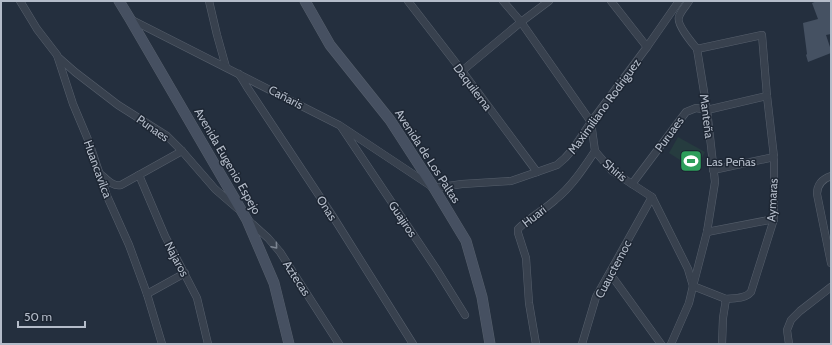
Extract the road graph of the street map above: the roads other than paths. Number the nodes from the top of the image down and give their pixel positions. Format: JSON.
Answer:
{"nodes":[{"id":1,"x":20,"y":1,"type":"edge"},
{"id":2,"x":119,"y":1,"type":"edge"},
{"id":3,"x":209,"y":1,"type":"edge"},
{"id":4,"x":305,"y":1,"type":"edge"},
{"id":5,"x":408,"y":1,"type":"edge"},
{"id":6,"x":503,"y":1,"type":"edge"},
{"id":7,"x":549,"y":1,"type":"edge"},
{"id":8,"x":611,"y":1,"type":"edge"},
{"id":9,"x":679,"y":1,"type":"edge"},
{"id":10,"x":689,"y":1,"type":"edge"},
{"id":11,"x":130,"y":19,"type":"junction"},
{"id":12,"x":521,"y":22,"type":"junction"},
{"id":13,"x":647,"y":47,"type":"junction"},
{"id":14,"x":697,"y":49,"type":"junction"},
{"id":15,"x":56,"y":55,"type":"junction"},
{"id":16,"x":226,"y":67,"type":"junction"},
{"id":17,"x":462,"y":71,"type":"junction"},
{"id":18,"x":239,"y":74,"type":"junction"},
{"id":19,"x":767,"y":96,"type":"junction"},
{"id":20,"x":706,"y":110,"type":"junction"},
{"id":21,"x":591,"y":122,"type":"junction"},
{"id":22,"x":339,"y":125,"type":"junction"},
{"id":23,"x":182,"y":151,"type":"junction"},
{"id":24,"x":594,"y":151,"type":"junction"},
{"id":25,"x":774,"y":157,"type":"junction"},
{"id":26,"x":713,"y":170,"type":"junction"},
{"id":27,"x":98,"y":172,"type":"junction"},
{"id":28,"x":537,"y":172,"type":"junction"},
{"id":29,"x":139,"y":175,"type":"junction"},
{"id":30,"x":831,"y":176,"type":"edge"},
{"id":31,"x":632,"y":184,"type":"junction"},
{"id":32,"x":434,"y":188,"type":"junction"},
{"id":33,"x":652,"y":197,"type":"junction"},
{"id":34,"x":241,"y":211,"type":"junction"},
{"id":35,"x":774,"y":219,"type":"junction"},
{"id":36,"x":247,"y":220,"type":"junction"},
{"id":37,"x":707,"y":232,"type":"junction"},
{"id":38,"x":831,"y":264,"type":"edge"},
{"id":39,"x":185,"y":273,"type":"junction"},
{"id":40,"x":608,"y":276,"type":"junction"},
{"id":41,"x":694,"y":286,"type":"junction"},
{"id":42,"x":831,"y":287,"type":"edge"},
{"id":43,"x":147,"y":294,"type":"junction"},
{"id":44,"x":726,"y":299,"type":"junction"},
{"id":45,"x":465,"y":315,"type":"dead end"},
{"id":46,"x":162,"y":344,"type":"edge"},
{"id":47,"x":208,"y":344,"type":"edge"},
{"id":48,"x":289,"y":344,"type":"edge"},
{"id":49,"x":339,"y":344,"type":"edge"},
{"id":50,"x":412,"y":344,"type":"edge"},
{"id":51,"x":490,"y":344,"type":"edge"},
{"id":52,"x":536,"y":344,"type":"edge"},
{"id":53,"x":582,"y":344,"type":"edge"},
{"id":54,"x":661,"y":344,"type":"edge"},
{"id":55,"x":671,"y":344,"type":"edge"},
{"id":56,"x":722,"y":344,"type":"edge"},
{"id":57,"x":788,"y":344,"type":"edge"}],
"edges":[{"from":1,"to":15,"type":"street","name":"Huancavilca"},
{"from":2,"to":11,"type":"main road","name":"Avenida Eugenio Espejo"},
{"from":3,"to":16,"type":"street"},
{"from":4,"to":32,"type":"main road","name":"Avenida de Los Paltas"},
{"from":5,"to":17,"type":"street","name":"Daquilema"},
{"from":6,"to":12,"type":"street","name":"Shiris"},
{"from":7,"to":12,"type":"street"},
{"from":8,"to":13,"type":"street"},
{"from":9,"to":13,"type":"street","name":"Maximiliano Rodriguez"},
{"from":10,"to":14,"type":"street","name":"Manteña"},
{"from":11,"to":16,"type":"street","name":"Cañaris"},
{"from":11,"to":34,"type":"main road","name":"Avenida Eugenio Espejo"},
{"from":12,"to":17,"type":"street"},
{"from":12,"to":21,"type":"street","name":"Shiris"},
{"from":13,"to":21,"type":"street","name":"Maximiliano Rodriguez"},
{"from":14,"to":19,"type":"street","name":"Aymaras"},
{"from":14,"to":20,"type":"street","name":"Manteña"},
{"from":15,"to":23,"type":"street","name":"Punaes"},
{"from":15,"to":27,"type":"street","name":"Huancavilca"},
{"from":16,"to":18,"type":"street","name":"Cañaris"},
{"from":17,"to":28,"type":"street","name":"Daquilema"},
{"from":18,"to":22,"type":"street","name":"Cañaris"},
{"from":18,"to":50,"type":"street","name":"Onas"},
{"from":19,"to":20,"type":"street","name":"Puruaes"},
{"from":19,"to":25,"type":"street","name":"Aymaras"},
{"from":20,"to":26,"type":"street","name":"Manteña"},
{"from":20,"to":31,"type":"street","name":"Puruaes"},
{"from":21,"to":24,"type":"street","name":"Shiris"},
{"from":21,"to":28,"type":"street","name":"Maximiliano Rodriguez"},
{"from":22,"to":32,"type":"street","name":"Cañaris"},
{"from":22,"to":45,"type":"street","name":"Guajiros"},
{"from":23,"to":29,"type":"street"},
{"from":23,"to":34,"type":"street","name":"Punaes"},
{"from":24,"to":31,"type":"street","name":"Shiris"},
{"from":24,"to":52,"type":"street","name":"Huari"},
{"from":25,"to":26,"type":"street"},
{"from":25,"to":35,"type":"street","name":"Aymaras"},
{"from":26,"to":37,"type":"street","name":"Manteña"},
{"from":27,"to":29,"type":"street"},
{"from":27,"to":43,"type":"street","name":"Huancavilca"},
{"from":28,"to":32,"type":"street","name":"Maximiliano Rodriguez"},
{"from":29,"to":39,"type":"street","name":"Najaros"},
{"from":30,"to":38,"type":"street"},
{"from":31,"to":33,"type":"street","name":"Shiris"},
{"from":32,"to":51,"type":"main road","name":"Avenida de Los Paltas"},
{"from":33,"to":40,"type":"street","name":"Cuauctemoc"},
{"from":33,"to":41,"type":"street"},
{"from":34,"to":36,"type":"main road","name":"Avenida Eugenio Espejo"},
{"from":35,"to":37,"type":"street"},
{"from":35,"to":44,"type":"street","name":"Aymaras"},
{"from":36,"to":48,"type":"main road","name":"Avenida Eugenio Espejo"},
{"from":36,"to":49,"type":"street","name":"Aztecas","one_way":true},
{"from":37,"to":41,"type":"street","name":"Manteña"},
{"from":39,"to":43,"type":"street"},
{"from":39,"to":47,"type":"street","name":"Najaros"},
{"from":40,"to":53,"type":"street","name":"Cuauctemoc"},
{"from":40,"to":54,"type":"street"},
{"from":41,"to":44,"type":"street"},
{"from":41,"to":55,"type":"street"},
{"from":42,"to":57,"type":"street"},
{"from":43,"to":46,"type":"street","name":"Huancavilca"},
{"from":44,"to":56,"type":"street"}]}
